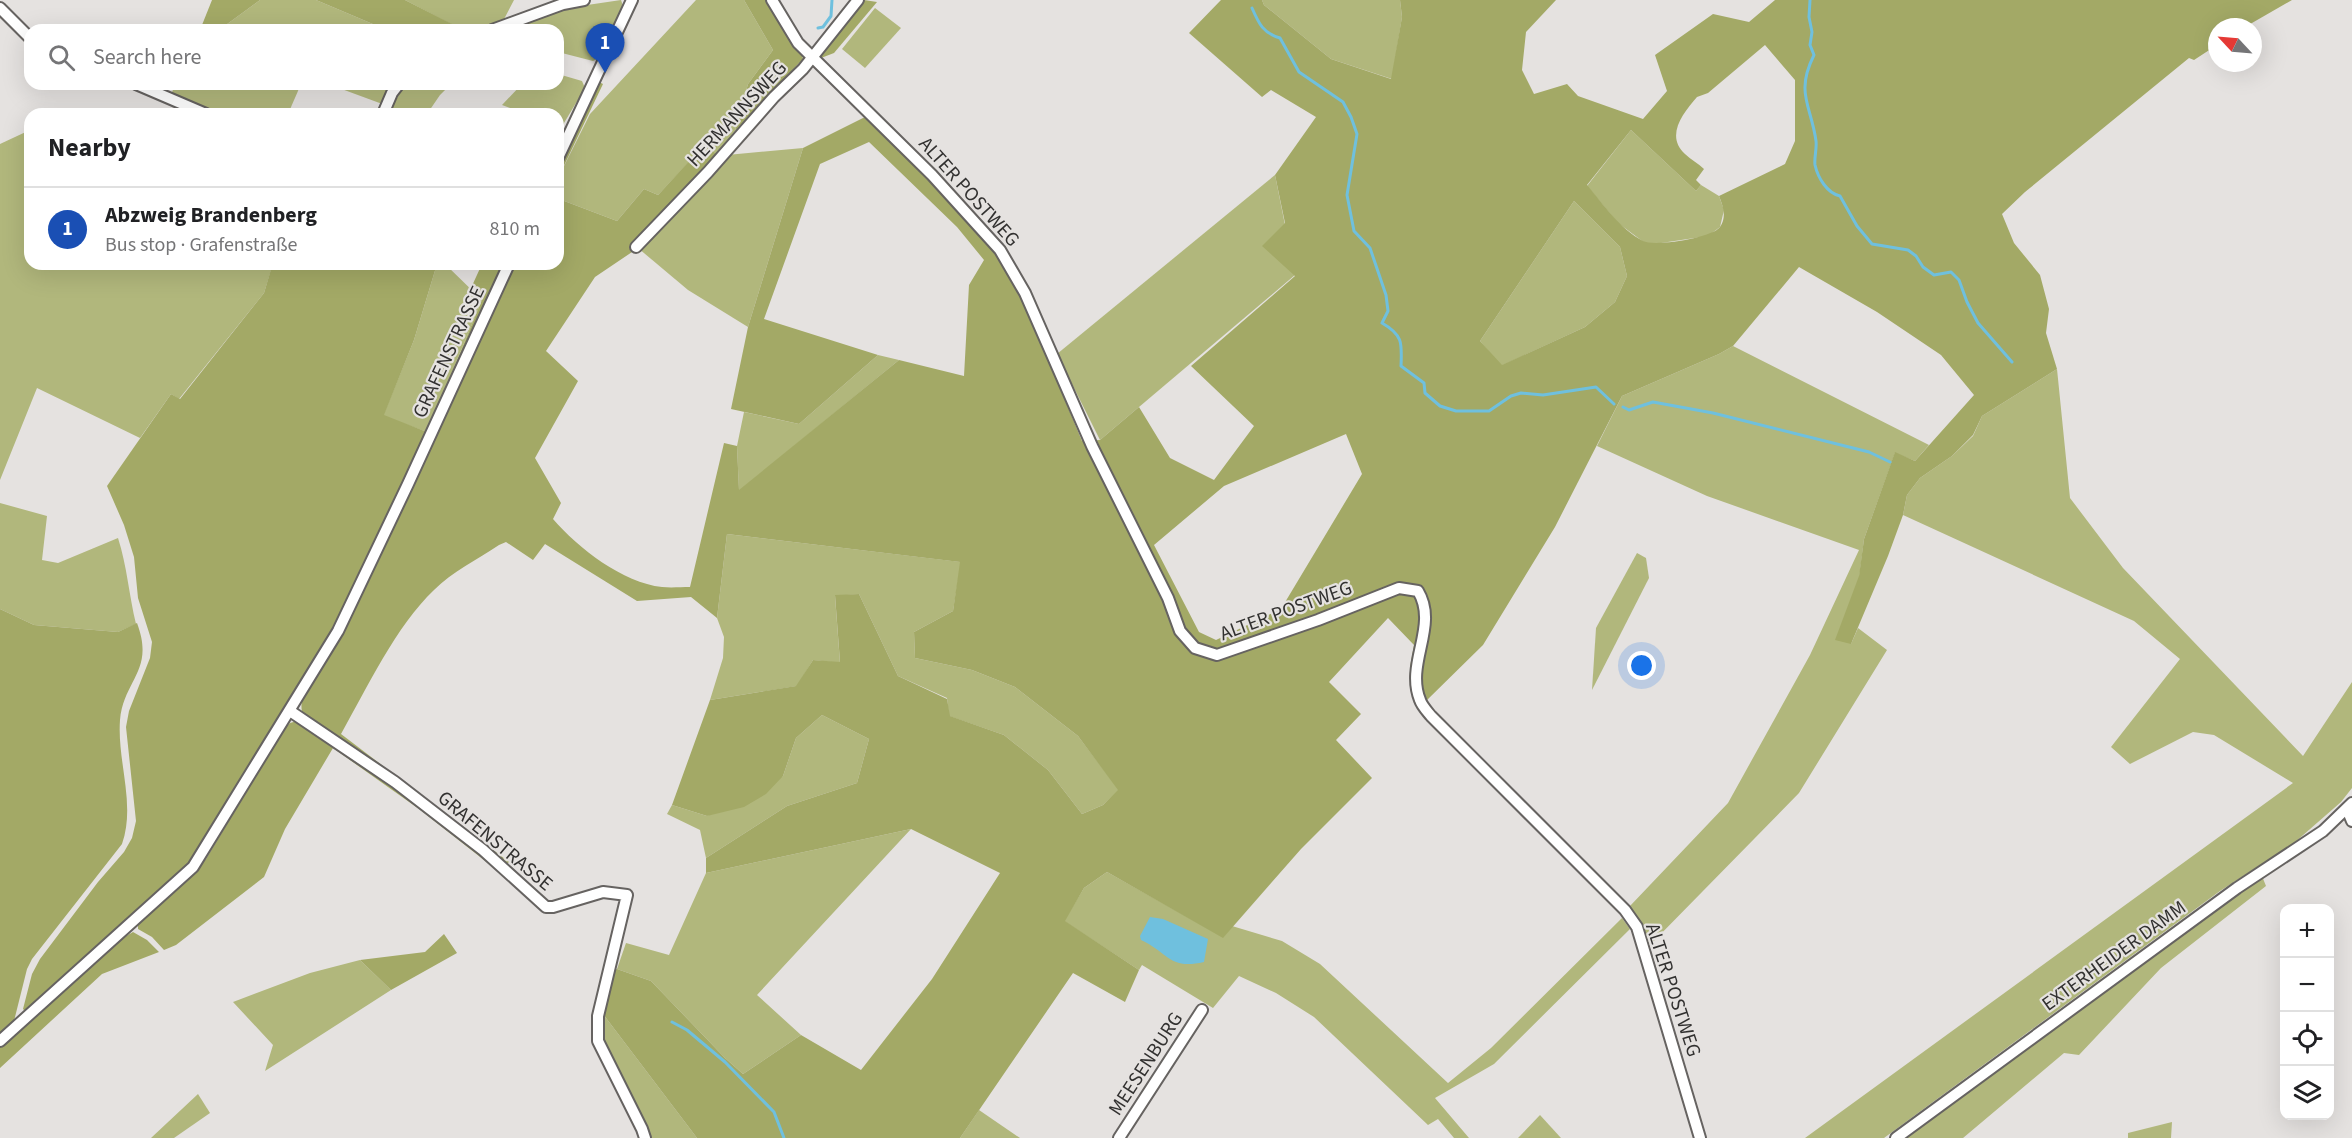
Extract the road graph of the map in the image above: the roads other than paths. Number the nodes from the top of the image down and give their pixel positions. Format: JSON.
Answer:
{"nodes":[{"id":1,"x":584,"y":0,"type":"edge"},
{"id":2,"x":632,"y":0,"type":"edge"},
{"id":3,"x":772,"y":0,"type":"edge"},
{"id":4,"x":858,"y":0,"type":"edge"},
{"id":5,"x":0,"y":8,"type":"edge"},
{"id":6,"x":508,"y":24,"type":"edge"},
{"id":7,"x":24,"y":32,"type":"edge"},
{"id":8,"x":811,"y":56,"type":"junction"},
{"id":9,"x":150,"y":90,"type":"edge"},
{"id":10,"x":394,"y":90,"type":"edge"},
{"id":11,"x":192,"y":108,"type":"edge"},
{"id":12,"x":386,"y":108,"type":"edge"},
{"id":13,"x":564,"y":145,"type":"edge"},
{"id":14,"x":636,"y":247,"type":"dead end"},
{"id":15,"x":506,"y":270,"type":"edge"},
{"id":16,"x":290,"y":711,"type":"junction"},
{"id":17,"x":2350,"y":806,"type":"edge"},
{"id":18,"x":2352,"y":821,"type":"edge"},
{"id":19,"x":1202,"y":1010,"type":"dead end"},
{"id":20,"x":0,"y":1041,"type":"edge"},
{"id":21,"x":645,"y":1138,"type":"edge"},
{"id":22,"x":1119,"y":1138,"type":"edge"},
{"id":23,"x":1700,"y":1138,"type":"edge"},
{"id":24,"x":1896,"y":1138,"type":"edge"}],
"edges":[{"from":1,"to":6,"type":"street"},
{"from":2,"to":13,"type":"street"},
{"from":3,"to":8,"type":"street","name":"ALTER POSTWEG"},
{"from":4,"to":8,"type":"street","name":"HERMANNSWEG"},
{"from":5,"to":7,"type":"street"},
{"from":8,"to":14,"type":"street","name":"HERMANNSWEG"},
{"from":8,"to":23,"type":"street","name":"ALTER POSTWEG"},
{"from":9,"to":11,"type":"street"},
{"from":10,"to":12,"type":"street"},
{"from":15,"to":16,"type":"street","name":"GRAFENSTRASSE"},
{"from":16,"to":20,"type":"street","name":"GRAFENSTRASSE"},
{"from":16,"to":21,"type":"street","name":"GRAFENSTRASSE"},
{"from":17,"to":18,"type":"street"},
{"from":17,"to":24,"type":"street","name":"EXTERHEIDER DAMM"},
{"from":19,"to":22,"type":"street","name":"MEESENBURG"}]}
